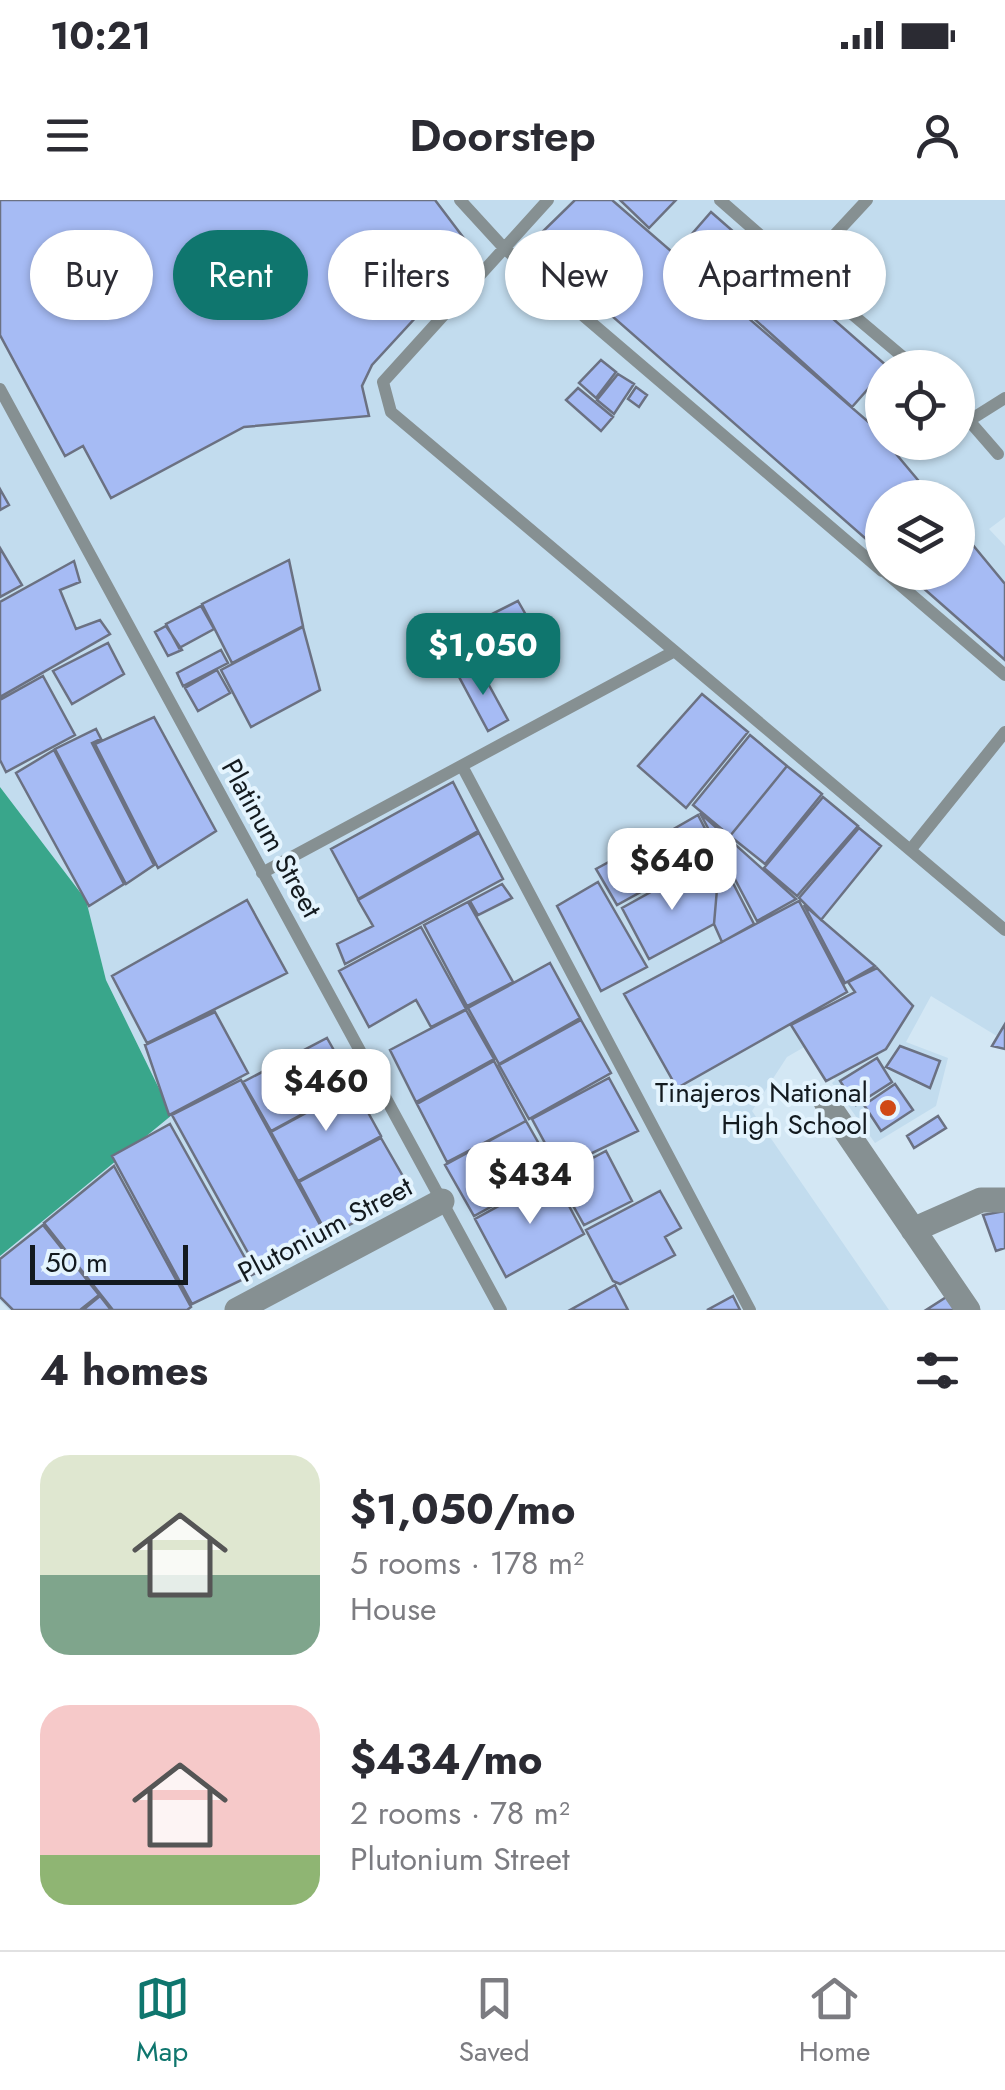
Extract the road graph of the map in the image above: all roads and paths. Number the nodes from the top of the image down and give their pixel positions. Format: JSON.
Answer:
{"nodes":[{"id":1,"x":460,"y":200,"type":"edge"},
{"id":2,"x":548,"y":200,"type":"edge"},
{"id":3,"x":720,"y":200,"type":"edge"},
{"id":4,"x":867,"y":200,"type":"edge"},
{"id":5,"x":754,"y":230,"type":"edge"},
{"id":6,"x":839,"y":230,"type":"edge"},
{"id":7,"x":504,"y":248,"type":"junction"},
{"id":8,"x":859,"y":320,"type":"edge"},
{"id":9,"x":895,"y":350,"type":"edge"},
{"id":10,"x":0,"y":389,"type":"edge"},
{"id":11,"x":1005,"y":398,"type":"edge"},
{"id":12,"x":975,"y":417,"type":"edge"},
{"id":13,"x":975,"y":426,"type":"edge"},
{"id":14,"x":998,"y":454,"type":"dead end"},
{"id":15,"x":865,"y":556,"type":"edge"},
{"id":16,"x":905,"y":590,"type":"edge"},
{"id":17,"x":673,"y":652,"type":"junction"},
{"id":18,"x":1005,"y":675,"type":"edge"},
{"id":19,"x":1005,"y":732,"type":"edge"},
{"id":20,"x":462,"y":766,"type":"junction"},
{"id":21,"x":912,"y":848,"type":"junction"},
{"id":22,"x":262,"y":872,"type":"junction"},
{"id":23,"x":1005,"y":930,"type":"edge"},
{"id":24,"x":826,"y":1102,"type":"dead end"},
{"id":25,"x":1005,"y":1200,"type":"edge"},
{"id":26,"x":442,"y":1201,"type":"junction"},
{"id":27,"x":914,"y":1230,"type":"junction"},
{"id":28,"x":237,"y":1310,"type":"edge"},
{"id":29,"x":501,"y":1310,"type":"edge"},
{"id":30,"x":750,"y":1310,"type":"edge"},
{"id":31,"x":968,"y":1310,"type":"edge"}],
"edges":[{"from":1,"to":7,"type":"lane"},
{"from":2,"to":7,"type":"lane"},
{"from":3,"to":5,"type":"lane"},
{"from":4,"to":6,"type":"lane"},
{"from":7,"to":15,"type":"lane"},
{"from":7,"to":17,"type":"lane"},
{"from":8,"to":9,"type":"lane"},
{"from":10,"to":22,"type":"lane","name":"Platinum Street"},
{"from":11,"to":12,"type":"lane"},
{"from":13,"to":14,"type":"lane"},
{"from":16,"to":18,"type":"lane"},
{"from":17,"to":20,"type":"lane"},
{"from":17,"to":21,"type":"lane"},
{"from":19,"to":21,"type":"lane"},
{"from":20,"to":22,"type":"lane"},
{"from":20,"to":30,"type":"lane"},
{"from":21,"to":23,"type":"lane"},
{"from":22,"to":26,"type":"lane","name":"Platinum Street"},
{"from":24,"to":27,"type":"street"},
{"from":25,"to":27,"type":"street"},
{"from":26,"to":28,"type":"street","name":"Plutonium Street"},
{"from":26,"to":29,"type":"lane","name":"Platinum Street"},
{"from":27,"to":31,"type":"street"}]}
